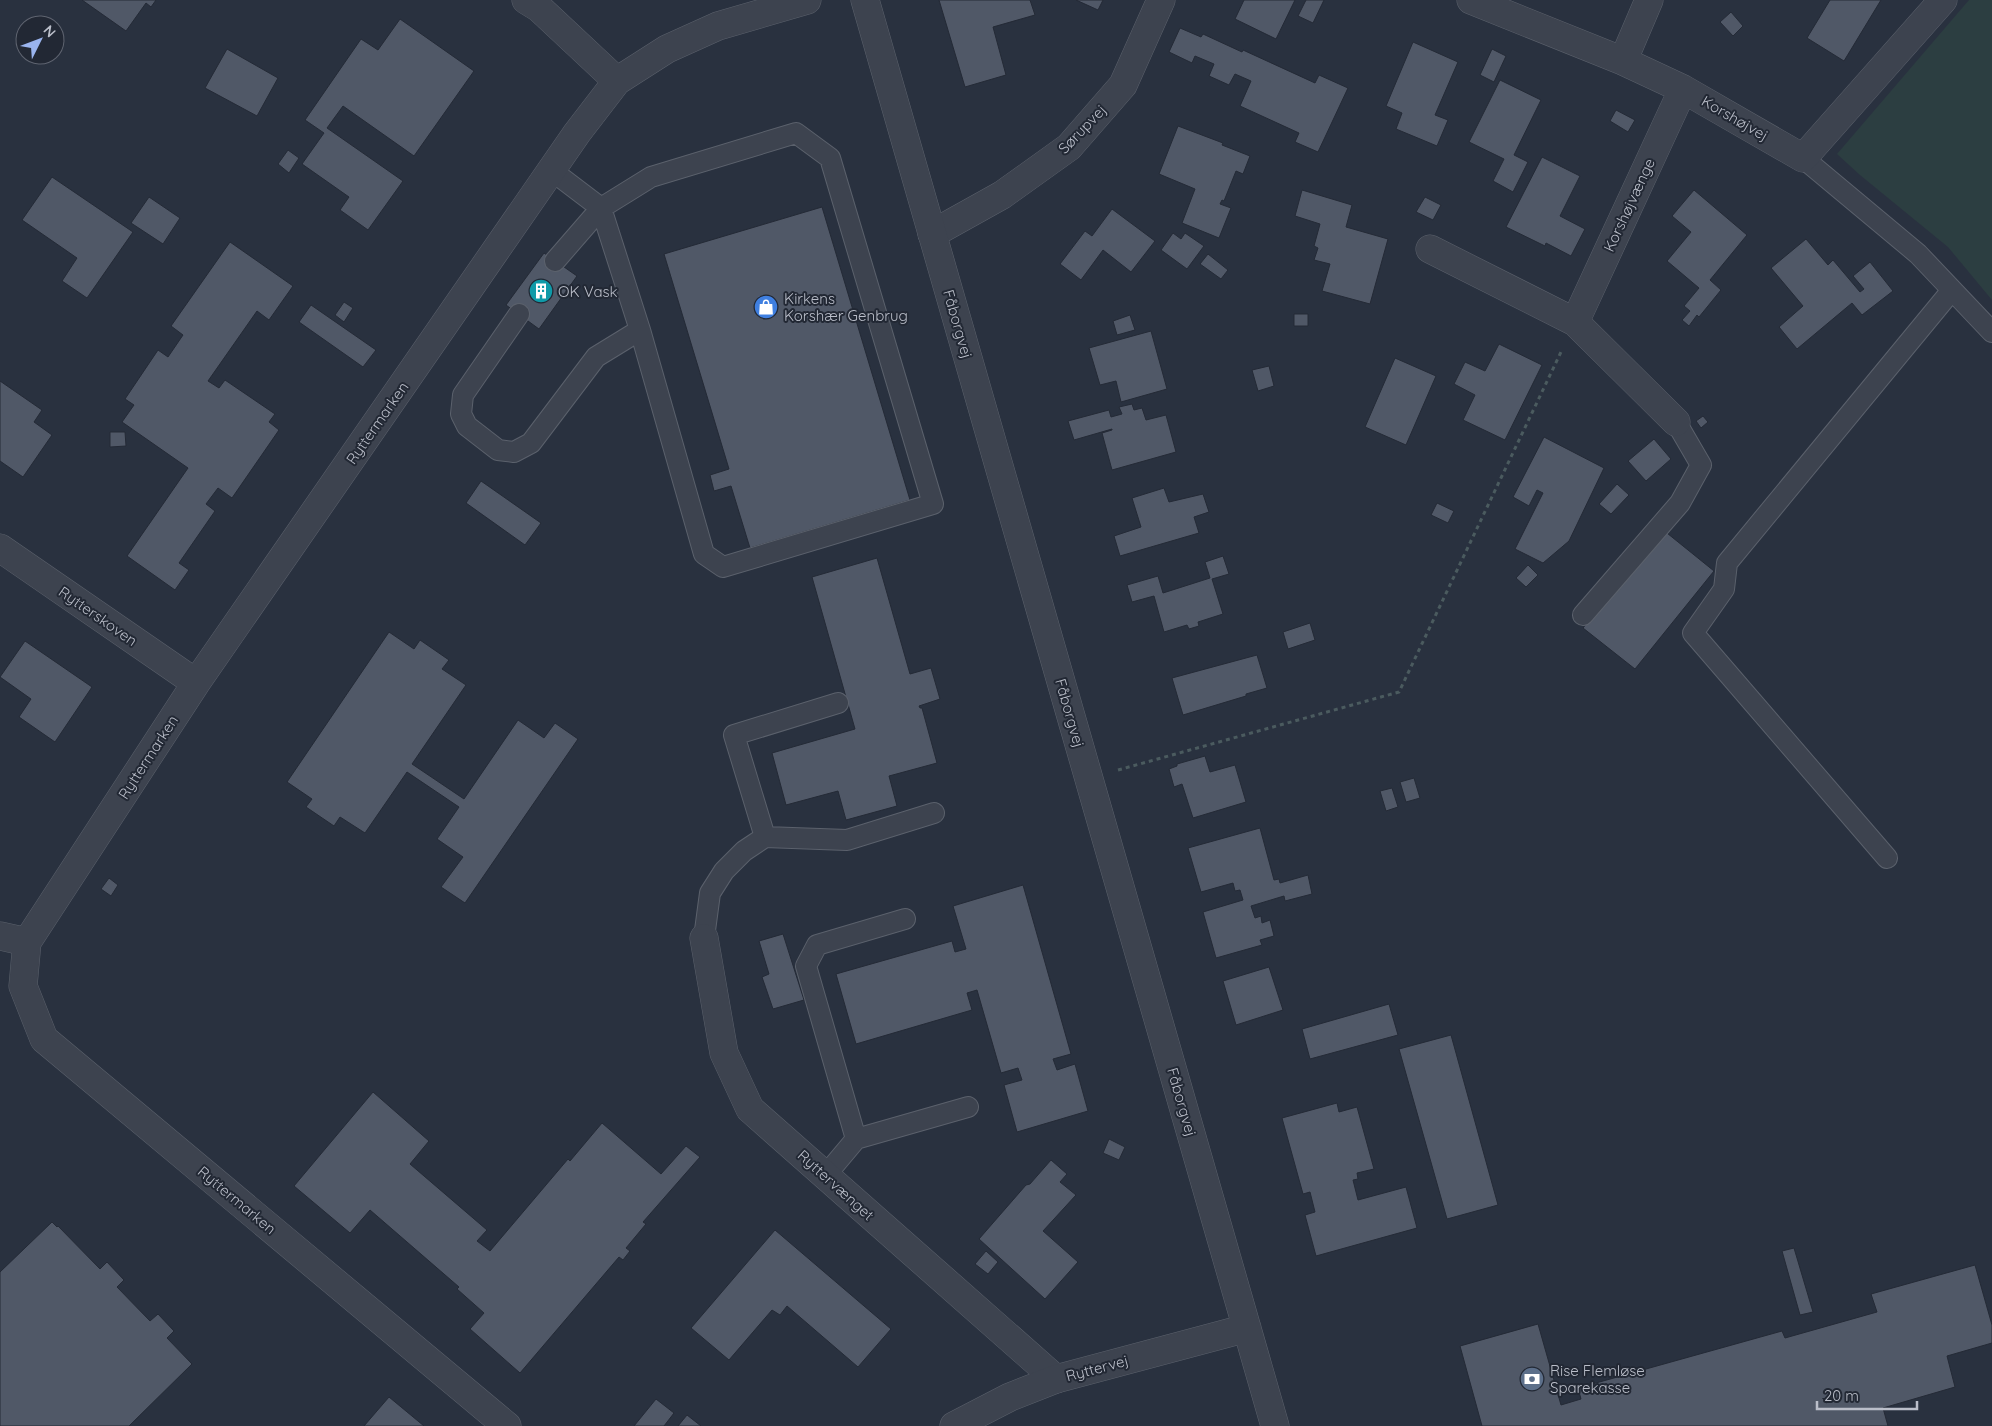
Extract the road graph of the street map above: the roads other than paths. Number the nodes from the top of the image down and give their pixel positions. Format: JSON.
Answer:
{"nodes":[{"id":1,"x":526,"y":0,"type":"edge"},
{"id":2,"x":807,"y":0,"type":"edge"},
{"id":3,"x":865,"y":0,"type":"edge"},
{"id":4,"x":1161,"y":0,"type":"edge"},
{"id":5,"x":1471,"y":0,"type":"edge"},
{"id":6,"x":1649,"y":0,"type":"edge"},
{"id":7,"x":1943,"y":0,"type":"edge"},
{"id":8,"x":1623,"y":61,"type":"junction"},
{"id":9,"x":616,"y":81,"type":"junction"},
{"id":10,"x":1683,"y":89,"type":"junction"},
{"id":11,"x":1803,"y":158,"type":"junction"},
{"id":12,"x":552,"y":170,"type":"junction"},
{"id":13,"x":601,"y":208,"type":"junction"},
{"id":14,"x":932,"y":234,"type":"junction"},
{"id":15,"x":1430,"y":249,"type":"dead end"},
{"id":16,"x":555,"y":261,"type":"dead end"},
{"id":17,"x":1952,"y":290,"type":"junction"},
{"id":18,"x":519,"y":314,"type":"dead end"},
{"id":19,"x":1575,"y":322,"type":"junction"},
{"id":20,"x":640,"y":330,"type":"junction"},
{"id":21,"x":1992,"y":332,"type":"edge"},
{"id":22,"x":1676,"y":422,"type":"joint"},
{"id":23,"x":0,"y":548,"type":"edge"},
{"id":24,"x":1583,"y":615,"type":"dead end"},
{"id":25,"x":196,"y":683,"type":"junction"},
{"id":26,"x":838,"y":703,"type":"dead end"},
{"id":27,"x":934,"y":813,"type":"dead end"},
{"id":28,"x":765,"y":837,"type":"junction"},
{"id":29,"x":1887,"y":858,"type":"dead end"},
{"id":30,"x":905,"y":919,"type":"dead end"},
{"id":31,"x":0,"y":936,"type":"edge"},
{"id":32,"x":704,"y":938,"type":"joint"},
{"id":33,"x":27,"y":942,"type":"junction"},
{"id":34,"x":968,"y":1107,"type":"dead end"},
{"id":35,"x":856,"y":1138,"type":"junction"},
{"id":36,"x":825,"y":1176,"type":"junction"},
{"id":37,"x":1247,"y":1328,"type":"junction"},
{"id":38,"x":1056,"y":1380,"type":"junction"},
{"id":39,"x":506,"y":1426,"type":"edge"},
{"id":40,"x":954,"y":1426,"type":"edge"},
{"id":41,"x":1275,"y":1426,"type":"edge"}],
"edges":[{"from":1,"to":9,"type":"street"},
{"from":2,"to":9,"type":"street","name":"Ryttermarken"},
{"from":3,"to":14,"type":"street","name":"Fåborgvej"},
{"from":4,"to":14,"type":"street","name":"Sørupvej"},
{"from":5,"to":8,"type":"street","name":"Korshøjvej"},
{"from":6,"to":8,"type":"street"},
{"from":7,"to":11,"type":"street"},
{"from":8,"to":10,"type":"street","name":"Korshøjvej"},
{"from":9,"to":12,"type":"street","name":"Ryttermarken"},
{"from":10,"to":11,"type":"street","name":"Korshøjvej"},
{"from":10,"to":19,"type":"street","name":"Korshøjvænge"},
{"from":11,"to":17,"type":"lane"},
{"from":12,"to":13,"type":"lane"},
{"from":12,"to":25,"type":"street","name":"Ryttermarken"},
{"from":13,"to":16,"type":"lane"},
{"from":13,"to":20,"type":"lane"},
{"from":13,"to":20,"type":"lane"},
{"from":14,"to":37,"type":"street","name":"Fåborgvej"},
{"from":15,"to":19,"type":"street"},
{"from":17,"to":21,"type":"lane"},
{"from":17,"to":29,"type":"lane"},
{"from":18,"to":20,"type":"lane"},
{"from":19,"to":22,"type":"street"},
{"from":22,"to":24,"type":"lane"},
{"from":23,"to":25,"type":"street","name":"Rytterskoven"},
{"from":25,"to":33,"type":"street","name":"Ryttermarken"},
{"from":26,"to":28,"type":"lane"},
{"from":27,"to":28,"type":"lane"},
{"from":28,"to":32,"type":"lane"},
{"from":30,"to":35,"type":"lane"},
{"from":31,"to":33,"type":"street"},
{"from":32,"to":36,"type":"street","name":"Ryttervænget"},
{"from":33,"to":39,"type":"street","name":"Ryttermarken"},
{"from":34,"to":35,"type":"lane"},
{"from":35,"to":36,"type":"lane"},
{"from":36,"to":38,"type":"street","name":"Ryttervænget"},
{"from":37,"to":38,"type":"street","name":"Ryttervej"},
{"from":37,"to":41,"type":"street","name":"Fåborgvej"},
{"from":38,"to":40,"type":"street","name":"Ryttervej"}]}
